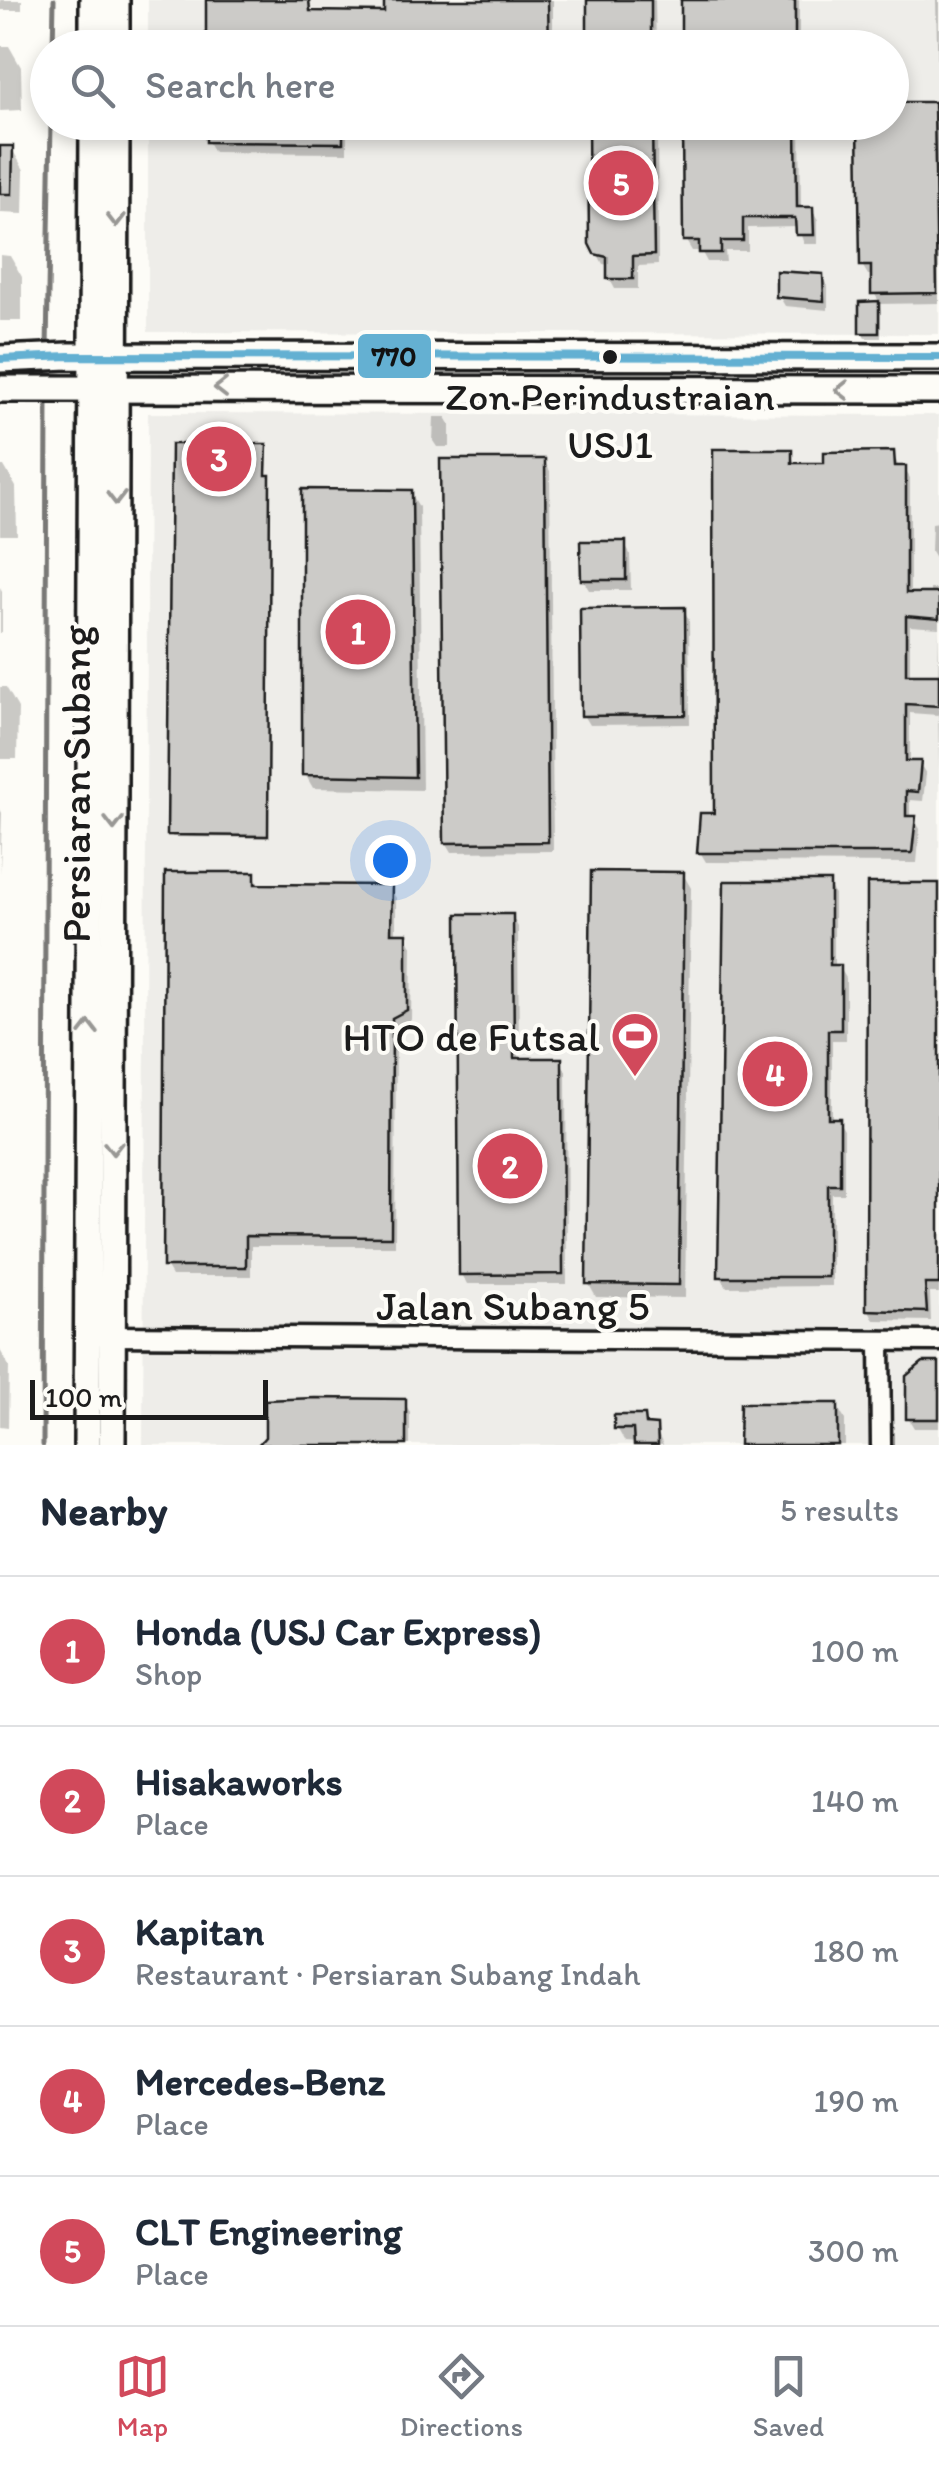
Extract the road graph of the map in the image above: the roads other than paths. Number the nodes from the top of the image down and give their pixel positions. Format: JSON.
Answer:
{"nodes":[{"id":1,"x":93,"y":0,"type":"edge"},
{"id":2,"x":116,"y":0,"type":"edge"},
{"id":3,"x":93,"y":30,"type":"edge"},
{"id":4,"x":116,"y":30,"type":"edge"},
{"id":5,"x":92,"y":140,"type":"edge"},
{"id":6,"x":114,"y":140,"type":"edge"},
{"id":7,"x":92,"y":356,"type":"junction"},
{"id":8,"x":939,"y":357,"type":"edge"},
{"id":9,"x":0,"y":359,"type":"edge"},
{"id":10,"x":92,"y":387,"type":"junction"},
{"id":11,"x":0,"y":388,"type":"edge"},
{"id":12,"x":939,"y":390,"type":"edge"},
{"id":13,"x":100,"y":1336,"type":"junction"},
{"id":14,"x":880,"y":1341,"type":"junction"},
{"id":15,"x":939,"y":1341,"type":"edge"},
{"id":16,"x":87,"y":1445,"type":"edge"},
{"id":17,"x":112,"y":1445,"type":"edge"},
{"id":18,"x":880,"y":1445,"type":"edge"}],
"edges":[{"from":1,"to":3,"type":"main road"},
{"from":2,"to":4,"type":"main road"},
{"from":5,"to":7,"type":"main road","name":"Persiaran Subang"},
{"from":6,"to":7,"type":"main road","name":"Persiaran Subang","one_way":true},
{"from":7,"to":8,"type":"main road"},
{"from":7,"to":9,"type":"main road"},
{"from":7,"to":10,"type":"main road","name":"Persiaran Subang"},
{"from":10,"to":11,"type":"main road"},
{"from":12,"to":10,"type":"main road","one_way":true},
{"from":10,"to":13,"type":"main road","name":"Persiaran Subang"},
{"from":13,"to":14,"type":"street","name":"Jalan Subang 5"},
{"from":13,"to":16,"type":"main road","name":"Persiaran Subang"},
{"from":13,"to":17,"type":"main road","name":"Persiaran Subang"},
{"from":14,"to":15,"type":"street","name":"Jalan Subang 5"},
{"from":14,"to":18,"type":"street"}]}
